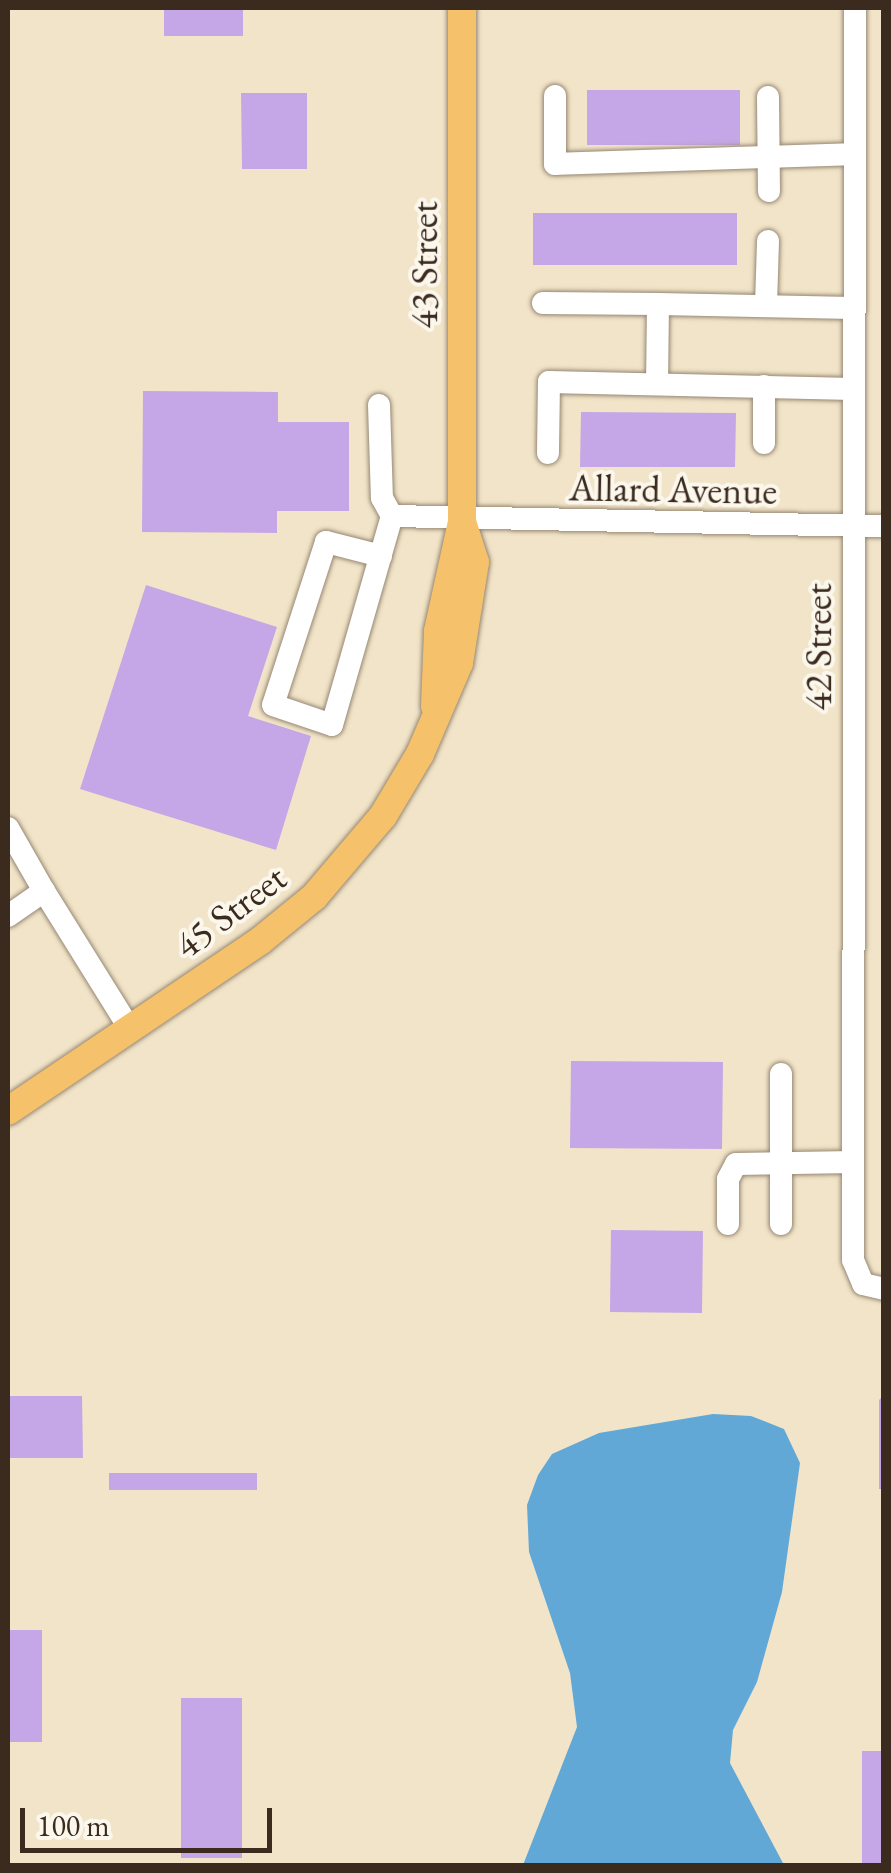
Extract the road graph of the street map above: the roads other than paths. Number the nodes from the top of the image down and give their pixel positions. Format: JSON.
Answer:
{"nodes":[{"id":1,"x":462,"y":8,"type":"edge"},
{"id":2,"x":854,"y":8,"type":"edge"},
{"id":3,"x":555,"y":96,"type":"dead end"},
{"id":4,"x":768,"y":97,"type":"dead end"},
{"id":5,"x":768,"y":154,"type":"junction"},
{"id":6,"x":854,"y":154,"type":"junction"},
{"id":7,"x":770,"y":191,"type":"dead end"},
{"id":8,"x":768,"y":241,"type":"dead end"},
{"id":9,"x":543,"y":303,"type":"dead end"},
{"id":10,"x":658,"y":304,"type":"junction"},
{"id":11,"x":766,"y":305,"type":"junction"},
{"id":12,"x":854,"y":308,"type":"junction"},
{"id":13,"x":658,"y":384,"type":"junction"},
{"id":14,"x":764,"y":386,"type":"junction"},
{"id":15,"x":853,"y":388,"type":"junction"},
{"id":16,"x":379,"y":405,"type":"dead end"},
{"id":17,"x":764,"y":443,"type":"dead end"},
{"id":18,"x":548,"y":453,"type":"dead end"},
{"id":19,"x":392,"y":516,"type":"junction"},
{"id":20,"x":462,"y":522,"type":"junction"},
{"id":21,"x":853,"y":526,"type":"junction"},
{"id":22,"x":884,"y":526,"type":"edge"},
{"id":23,"x":380,"y":556,"type":"junction"},
{"id":24,"x":8,"y":828,"type":"edge"},
{"id":25,"x":44,"y":892,"type":"junction"},
{"id":26,"x":8,"y":916,"type":"edge"},
{"id":27,"x":130,"y":1028,"type":"junction"},
{"id":28,"x":780,"y":1074,"type":"dead end"},
{"id":29,"x":8,"y":1111,"type":"edge"},
{"id":30,"x":853,"y":1162,"type":"junction"},
{"id":31,"x":780,"y":1163,"type":"junction"},
{"id":32,"x":728,"y":1224,"type":"dead end"},
{"id":33,"x":781,"y":1224,"type":"dead end"},
{"id":34,"x":873,"y":1286,"type":"edge"}],
"edges":[{"from":1,"to":20,"type":"main road","name":"43 Street"},
{"from":2,"to":6,"type":"street","name":"42 Street"},
{"from":3,"to":5,"type":"street"},
{"from":4,"to":5,"type":"street"},
{"from":5,"to":6,"type":"street"},
{"from":5,"to":7,"type":"street"},
{"from":6,"to":12,"type":"street","name":"42 Street"},
{"from":8,"to":11,"type":"street"},
{"from":9,"to":10,"type":"street"},
{"from":10,"to":11,"type":"street"},
{"from":10,"to":13,"type":"street"},
{"from":11,"to":12,"type":"street"},
{"from":12,"to":15,"type":"street","name":"42 Street"},
{"from":13,"to":14,"type":"street"},
{"from":13,"to":18,"type":"street"},
{"from":14,"to":15,"type":"street"},
{"from":14,"to":17,"type":"street"},
{"from":15,"to":21,"type":"street","name":"42 Street"},
{"from":16,"to":19,"type":"street"},
{"from":19,"to":20,"type":"street","name":"Allard Avenue"},
{"from":19,"to":23,"type":"street"},
{"from":20,"to":21,"type":"street","name":"Allard Avenue"},
{"from":20,"to":27,"type":"main road","name":"45 Street"},
{"from":21,"to":22,"type":"street","name":"Allard Avenue"},
{"from":21,"to":30,"type":"street","name":"42 Street"},
{"from":23,"to":23,"type":"street"},
{"from":24,"to":25,"type":"street"},
{"from":25,"to":26,"type":"street"},
{"from":25,"to":27,"type":"street"},
{"from":27,"to":29,"type":"main road","name":"45 Street"},
{"from":28,"to":31,"type":"street"},
{"from":30,"to":31,"type":"street"},
{"from":30,"to":34,"type":"street","name":"42 Street"},
{"from":31,"to":32,"type":"street"},
{"from":31,"to":33,"type":"street"}]}
